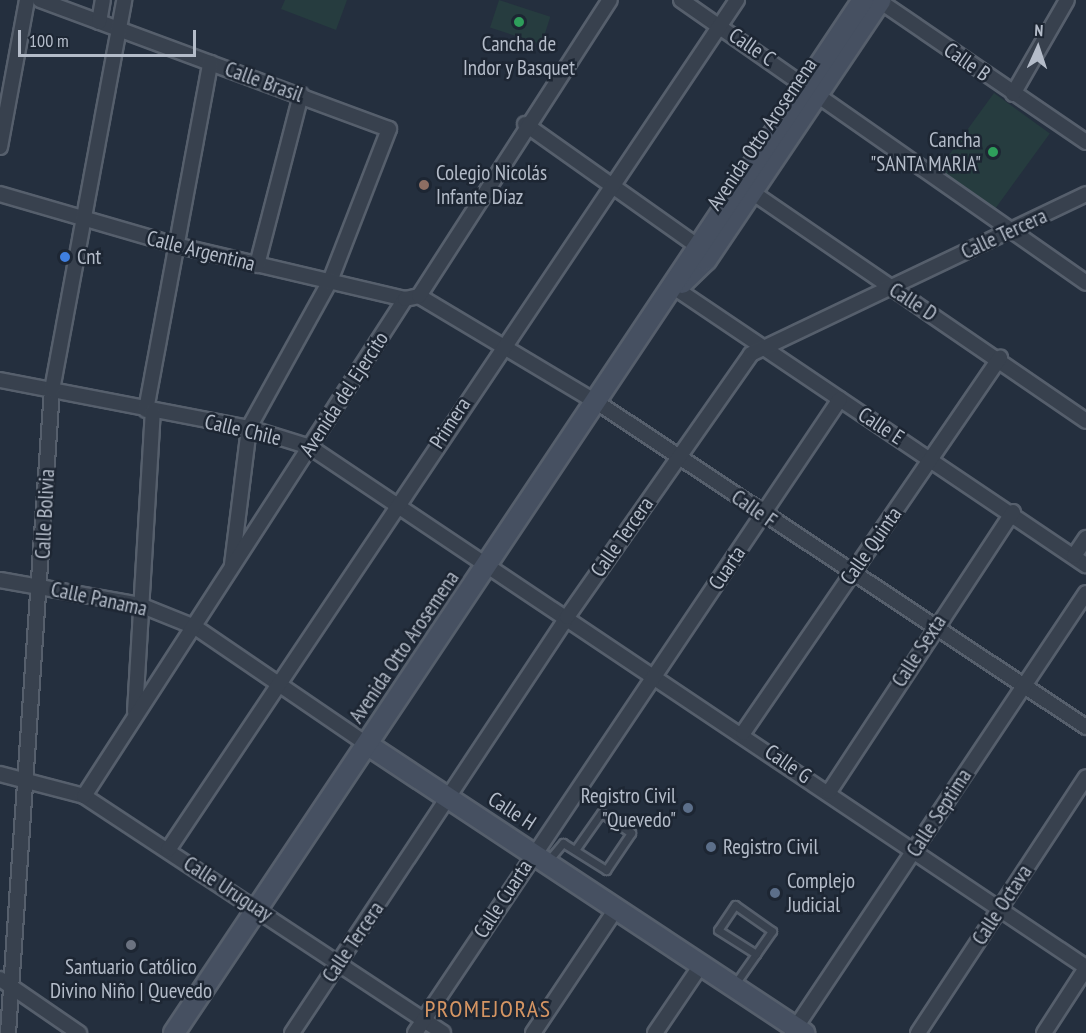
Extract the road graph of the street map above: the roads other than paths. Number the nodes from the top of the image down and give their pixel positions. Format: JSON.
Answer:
{"nodes":[{"id":1,"x":27,"y":0,"type":"edge"},
{"id":2,"x":40,"y":0,"type":"edge"},
{"id":3,"x":103,"y":0,"type":"edge"},
{"id":4,"x":124,"y":0,"type":"edge"},
{"id":5,"x":610,"y":0,"type":"edge"},
{"id":6,"x":681,"y":0,"type":"edge"},
{"id":7,"x":737,"y":0,"type":"edge"},
{"id":8,"x":875,"y":0,"type":"edge"},
{"id":9,"x":1067,"y":0,"type":"edge"},
{"id":10,"x":99,"y":22,"type":"junction"},
{"id":11,"x":721,"y":26,"type":"junction"},
{"id":12,"x":119,"y":30,"type":"junction"},
{"id":13,"x":210,"y":63,"type":"junction"},
{"id":14,"x":813,"y":88,"type":"junction"},
{"id":15,"x":1013,"y":94,"type":"junction"},
{"id":16,"x":301,"y":95,"type":"junction"},
{"id":17,"x":525,"y":124,"type":"junction"},
{"id":18,"x":1086,"y":142,"type":"edge"},
{"id":19,"x":0,"y":147,"type":"edge"},
{"id":20,"x":611,"y":185,"type":"junction"},
{"id":21,"x":745,"y":188,"type":"junction"},
{"id":22,"x":0,"y":194,"type":"edge"},
{"id":23,"x":1086,"y":194,"type":"edge"},
{"id":24,"x":86,"y":221,"type":"junction"},
{"id":25,"x":1011,"y":233,"type":"junction"},
{"id":26,"x":176,"y":245,"type":"junction"},
{"id":27,"x":697,"y":246,"type":"junction"},
{"id":28,"x":257,"y":265,"type":"junction"},
{"id":29,"x":330,"y":281,"type":"junction"},
{"id":30,"x":1086,"y":284,"type":"edge"},
{"id":31,"x":888,"y":285,"type":"junction"},
{"id":32,"x":675,"y":288,"type":"junction"},
{"id":33,"x":412,"y":298,"type":"junction"},
{"id":34,"x":503,"y":343,"type":"junction"},
{"id":35,"x":763,"y":348,"type":"junction"},
{"id":36,"x":1000,"y":358,"type":"junction"},
{"id":37,"x":0,"y":380,"type":"edge"},
{"id":38,"x":52,"y":390,"type":"junction"},
{"id":39,"x":840,"y":399,"type":"junction"},
{"id":40,"x":598,"y":403,"type":"junction"},
{"id":41,"x":149,"y":411,"type":"junction"},
{"id":42,"x":1086,"y":421,"type":"edge"},
{"id":43,"x":249,"y":428,"type":"junction"},
{"id":44,"x":310,"y":447,"type":"junction"},
{"id":45,"x":678,"y":457,"type":"junction"},
{"id":46,"x":932,"y":459,"type":"junction"},
{"id":47,"x":396,"y":504,"type":"junction"},
{"id":48,"x":1013,"y":512,"type":"junction"},
{"id":49,"x":762,"y":515,"type":"junction"},
{"id":50,"x":1086,"y":538,"type":"edge"},
{"id":51,"x":1074,"y":556,"type":"junction"},
{"id":52,"x":1086,"y":565,"type":"edge"},
{"id":53,"x":487,"y":567,"type":"junction"},
{"id":54,"x":231,"y":570,"type":"junction"},
{"id":55,"x":850,"y":575,"type":"junction"},
{"id":56,"x":0,"y":580,"type":"edge"},
{"id":57,"x":40,"y":587,"type":"junction"},
{"id":58,"x":1086,"y":593,"type":"edge"},
{"id":59,"x":140,"y":605,"type":"junction"},
{"id":60,"x":567,"y":616,"type":"junction"},
{"id":61,"x":195,"y":627,"type":"junction"},
{"id":62,"x":934,"y":627,"type":"junction"},
{"id":63,"x":655,"y":677,"type":"junction"},
{"id":64,"x":278,"y":684,"type":"junction"},
{"id":65,"x":1022,"y":685,"type":"junction"},
{"id":66,"x":135,"y":712,"type":"junction"},
{"id":67,"x":1086,"y":727,"type":"edge"},
{"id":68,"x":743,"y":733,"type":"junction"},
{"id":69,"x":368,"y":745,"type":"junction"},
{"id":70,"x":0,"y":774,"type":"edge"},
{"id":71,"x":1086,"y":777,"type":"edge"},
{"id":72,"x":25,"y":780,"type":"junction"},
{"id":73,"x":828,"y":792,"type":"junction"},
{"id":74,"x":84,"y":796,"type":"junction"},
{"id":75,"x":448,"y":798,"type":"junction"},
{"id":76,"x":168,"y":850,"type":"junction"},
{"id":77,"x":575,"y":850,"type":"junction"},
{"id":78,"x":914,"y":851,"type":"junction"},
{"id":79,"x":540,"y":858,"type":"junction"},
{"id":80,"x":1000,"y":907,"type":"junction"},
{"id":81,"x":257,"y":909,"type":"junction"},
{"id":82,"x":616,"y":909,"type":"junction"},
{"id":83,"x":756,"y":954,"type":"junction"},
{"id":84,"x":338,"y":963,"type":"junction"},
{"id":85,"x":701,"y":965,"type":"junction"},
{"id":86,"x":1086,"y":968,"type":"edge"},
{"id":87,"x":6,"y":980,"type":"edge"},
{"id":88,"x":733,"y":986,"type":"junction"},
{"id":89,"x":424,"y":1020,"type":"junction"},
{"id":90,"x":797,"y":1031,"type":"edge"},
{"id":91,"x":8,"y":1033,"type":"edge"},
{"id":92,"x":79,"y":1033,"type":"edge"},
{"id":93,"x":174,"y":1033,"type":"edge"},
{"id":94,"x":292,"y":1033,"type":"edge"},
{"id":95,"x":415,"y":1033,"type":"edge"},
{"id":96,"x":443,"y":1033,"type":"edge"},
{"id":97,"x":533,"y":1033,"type":"edge"},
{"id":98,"x":655,"y":1033,"type":"edge"},
{"id":99,"x":918,"y":1033,"type":"edge"},
{"id":100,"x":1044,"y":1033,"type":"edge"}],
"edges":[{"from":1,"to":19,"type":"street"},
{"from":2,"to":10,"type":"street","name":"Calle Brasil"},
{"from":3,"to":10,"type":"street"},
{"from":4,"to":12,"type":"street","name":"Calle Bolivia"},
{"from":5,"to":17,"type":"street","name":"Avenida del Ejercito"},
{"from":6,"to":11,"type":"street","name":"Calle C"},
{"from":7,"to":11,"type":"street","name":"Primera"},
{"from":8,"to":14,"type":"main road","name":"Avenida Otto Arosemena"},
{"from":8,"to":15,"type":"street","name":"Calle B"},
{"from":9,"to":15,"type":"street"},
{"from":10,"to":12,"type":"street","name":"Calle Brasil"},
{"from":11,"to":14,"type":"street","name":"Calle C"},
{"from":11,"to":20,"type":"street","name":"Primera"},
{"from":12,"to":13,"type":"street","name":"Calle Brasil"},
{"from":12,"to":24,"type":"street","name":"Calle Bolivia"},
{"from":13,"to":16,"type":"street","name":"Calle Brasil"},
{"from":13,"to":26,"type":"street"},
{"from":14,"to":21,"type":"main road","name":"Avenida Otto Arosemena"},
{"from":14,"to":25,"type":"street","name":"Calle C"},
{"from":15,"to":18,"type":"street","name":"Calle B"},
{"from":16,"to":28,"type":"street"},
{"from":16,"to":29,"type":"street","name":"Calle Brasil"},
{"from":17,"to":20,"type":"street"},
{"from":17,"to":33,"type":"street","name":"Avenida del Ejercito"},
{"from":20,"to":27,"type":"street"},
{"from":20,"to":34,"type":"street","name":"Primera"},
{"from":21,"to":27,"type":"main road","name":"Avenida Otto Arosemena"},
{"from":21,"to":31,"type":"street","name":"Calle D"},
{"from":21,"to":32,"type":"main road","name":"Avenida Otto Arosemena"},
{"from":22,"to":24,"type":"street","name":"Calle Argentina"},
{"from":23,"to":25,"type":"street","name":"Calle Tercera"},
{"from":24,"to":26,"type":"street","name":"Calle Argentina"},
{"from":24,"to":38,"type":"street","name":"Calle Bolivia"},
{"from":25,"to":30,"type":"street","name":"Calle C"},
{"from":25,"to":31,"type":"street","name":"Calle Tercera"},
{"from":26,"to":28,"type":"street","name":"Calle Argentina"},
{"from":26,"to":41,"type":"street"},
{"from":27,"to":32,"type":"main road","name":"Avenida Otto Arosemena"},
{"from":28,"to":29,"type":"street","name":"Calle Argentina"},
{"from":29,"to":33,"type":"street","name":"Calle Argentina"},
{"from":29,"to":43,"type":"street"},
{"from":31,"to":35,"type":"street","name":"Calle Tercera"},
{"from":31,"to":36,"type":"street","name":"Calle D"},
{"from":32,"to":35,"type":"street","name":"Calle E"},
{"from":32,"to":40,"type":"main road","name":"Avenida Otto Arosemena"},
{"from":33,"to":34,"type":"street","name":"Calle F"},
{"from":33,"to":44,"type":"street","name":"Avenida del Ejercito"},
{"from":34,"to":40,"type":"street","name":"Calle F"},
{"from":34,"to":47,"type":"street","name":"Primera"},
{"from":35,"to":39,"type":"street","name":"Calle E"},
{"from":35,"to":45,"type":"street","name":"Calle Tercera"},
{"from":36,"to":42,"type":"street","name":"Calle D"},
{"from":36,"to":46,"type":"street","name":"Calle Quinta"},
{"from":37,"to":38,"type":"street","name":"Calle Chile"},
{"from":38,"to":41,"type":"street","name":"Calle Chile"},
{"from":38,"to":57,"type":"street","name":"Calle Bolivia"},
{"from":39,"to":46,"type":"street","name":"Calle E"},
{"from":39,"to":49,"type":"street","name":"Cuarta"},
{"from":40,"to":45,"type":"street","name":"Calle F"},
{"from":40,"to":53,"type":"main road","name":"Avenida Otto Arosemena"},
{"from":41,"to":43,"type":"street","name":"Calle Chile"},
{"from":41,"to":59,"type":"street"},
{"from":43,"to":44,"type":"street","name":"Calle Chile"},
{"from":43,"to":54,"type":"street"},
{"from":44,"to":47,"type":"street","name":"Calle Chile"},
{"from":44,"to":54,"type":"street","name":"Avenida del Ejercito"},
{"from":45,"to":49,"type":"street","name":"Calle F"},
{"from":45,"to":60,"type":"street","name":"Calle Tercera"},
{"from":46,"to":48,"type":"street","name":"Calle E"},
{"from":46,"to":55,"type":"street","name":"Calle Quinta"},
{"from":47,"to":53,"type":"street","name":"Calle Chile"},
{"from":47,"to":64,"type":"street","name":"Primera"},
{"from":48,"to":51,"type":"street","name":"Calle E"},
{"from":48,"to":62,"type":"street","name":"Calle Sexta"},
{"from":49,"to":55,"type":"street","name":"Calle F"},
{"from":49,"to":63,"type":"street","name":"Cuarta"},
{"from":50,"to":51,"type":"street"},
{"from":51,"to":52,"type":"street","name":"Calle E"},
{"from":53,"to":60,"type":"street","name":"Calle G"},
{"from":53,"to":69,"type":"main road","name":"Avenida Otto Arosemena"},
{"from":54,"to":61,"type":"street","name":"Avenida del Ejercito"},
{"from":55,"to":62,"type":"street","name":"Calle F"},
{"from":55,"to":68,"type":"street","name":"Calle Quinta"},
{"from":56,"to":57,"type":"street","name":"Calle Panama"},
{"from":57,"to":59,"type":"street","name":"Calle Panama"},
{"from":57,"to":72,"type":"street","name":"Calle Bolivia"},
{"from":58,"to":65,"type":"street","name":"Calle Septima"},
{"from":59,"to":61,"type":"street","name":"Calle Panama"},
{"from":59,"to":66,"type":"street"},
{"from":60,"to":63,"type":"street","name":"Calle G"},
{"from":60,"to":75,"type":"street","name":"Calle Tercera"},
{"from":61,"to":64,"type":"street","name":"Calle H"},
{"from":61,"to":66,"type":"street","name":"Avenida del Ejercito"},
{"from":62,"to":65,"type":"street","name":"Calle F"},
{"from":62,"to":73,"type":"street","name":"Calle Sexta"},
{"from":63,"to":68,"type":"street","name":"Calle G"},
{"from":63,"to":79,"type":"street","name":"Calle Cuarta"},
{"from":64,"to":69,"type":"street","name":"Calle H"},
{"from":64,"to":76,"type":"street","name":"Primera"},
{"from":65,"to":67,"type":"street","name":"Calle F"},
{"from":65,"to":78,"type":"street","name":"Calle Septima"},
{"from":66,"to":74,"type":"street","name":"Avenida del Ejercito"},
{"from":68,"to":73,"type":"street","name":"Calle G"},
{"from":69,"to":75,"type":"main road","name":"Calle H"},
{"from":69,"to":81,"type":"main road","name":"Avenida Otto Arosemena"},
{"from":70,"to":72,"type":"street","name":"Calle Uruguay"},
{"from":71,"to":80,"type":"street","name":"Calle Octava"},
{"from":72,"to":74,"type":"street","name":"Calle Uruguay"},
{"from":72,"to":87,"type":"street","name":"Calle Bolivia"},
{"from":73,"to":78,"type":"street","name":"Calle G"},
{"from":74,"to":76,"type":"street","name":"Calle Uruguay"},
{"from":75,"to":79,"type":"main road","name":"Calle H"},
{"from":75,"to":84,"type":"street","name":"Calle Tercera"},
{"from":76,"to":81,"type":"street","name":"Calle Uruguay"},
{"from":77,"to":77,"type":"lane"},
{"from":77,"to":79,"type":"lane"},
{"from":78,"to":80,"type":"street","name":"Calle G"},
{"from":78,"to":90,"type":"street","name":"Calle Septima"},
{"from":79,"to":82,"type":"main road","name":"Calle H"},
{"from":79,"to":89,"type":"street","name":"Calle Cuarta"},
{"from":80,"to":86,"type":"street","name":"Calle G"},
{"from":80,"to":99,"type":"street","name":"Calle Octava"},
{"from":81,"to":84,"type":"street","name":"Calle Uruguay"},
{"from":81,"to":93,"type":"main road","name":"Avenida Otto Arosemena"},
{"from":82,"to":85,"type":"main road","name":"Calle H"},
{"from":82,"to":97,"type":"street"},
{"from":83,"to":83,"type":"lane"},
{"from":83,"to":88,"type":"lane"},
{"from":84,"to":89,"type":"street","name":"Calle Uruguay"},
{"from":84,"to":94,"type":"street","name":"Calle Tercera"},
{"from":85,"to":88,"type":"main road","name":"Calle H"},
{"from":85,"to":98,"type":"street"},
{"from":86,"to":100,"type":"street"},
{"from":87,"to":91,"type":"street","name":"Calle Bolivia"},
{"from":87,"to":92,"type":"street"},
{"from":88,"to":90,"type":"main road","name":"Calle H"},
{"from":89,"to":95,"type":"street","name":"Calle Cuarta"},
{"from":89,"to":96,"type":"street","name":"Calle Uruguay"}]}
